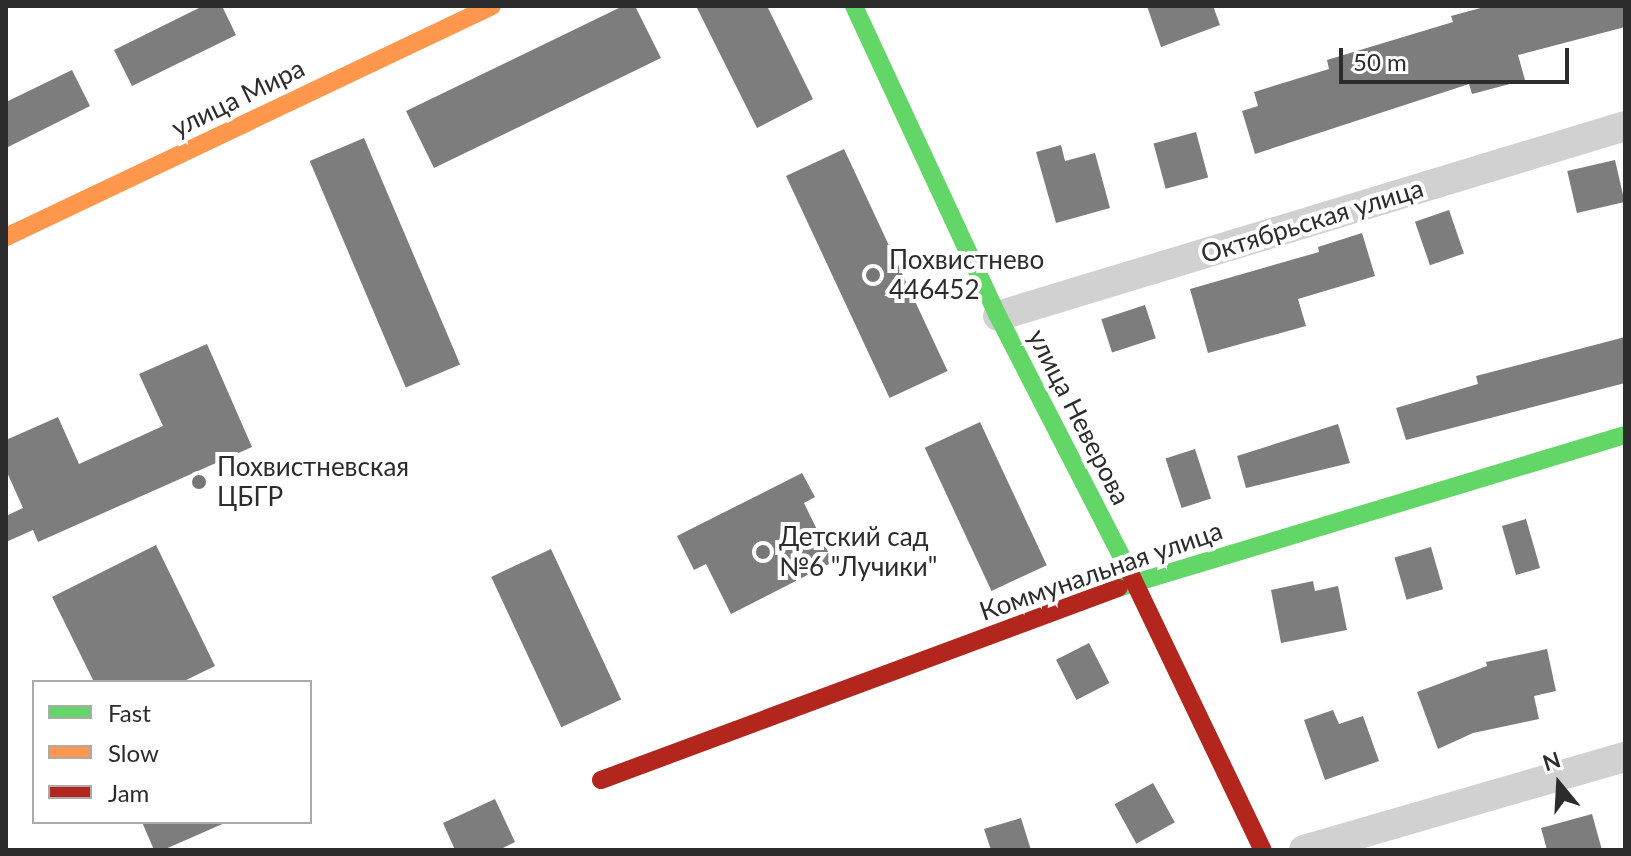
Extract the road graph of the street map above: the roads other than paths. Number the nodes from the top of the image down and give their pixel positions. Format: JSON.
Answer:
{"nodes":[{"id":1,"x":492,"y":6,"type":"edge"},
{"id":2,"x":854,"y":6,"type":"edge"},
{"id":3,"x":1625,"y":126,"type":"edge"},
{"id":4,"x":6,"y":237,"type":"edge"},
{"id":5,"x":998,"y":316,"type":"junction"},
{"id":6,"x":1625,"y":435,"type":"edge"},
{"id":7,"x":1135,"y":582,"type":"junction"},
{"id":8,"x":1625,"y":757,"type":"edge"},
{"id":9,"x":601,"y":780,"type":"dead end"},
{"id":10,"x":1263,"y":850,"type":"edge"},
{"id":11,"x":1304,"y":850,"type":"edge"}],
"edges":[{"from":1,"to":4,"type":"street","name":"улица Мира"},
{"from":2,"to":5,"type":"street","name":"улица Неверова"},
{"from":3,"to":5,"type":"street","name":"Октябрьская улица"},
{"from":5,"to":7,"type":"street","name":"улица Неверова"},
{"from":6,"to":7,"type":"street","name":"Коммунальная улица"},
{"from":7,"to":9,"type":"street","name":"Коммунальная улица"},
{"from":7,"to":10,"type":"street","name":"улица Неверова"},
{"from":8,"to":11,"type":"street"}]}
